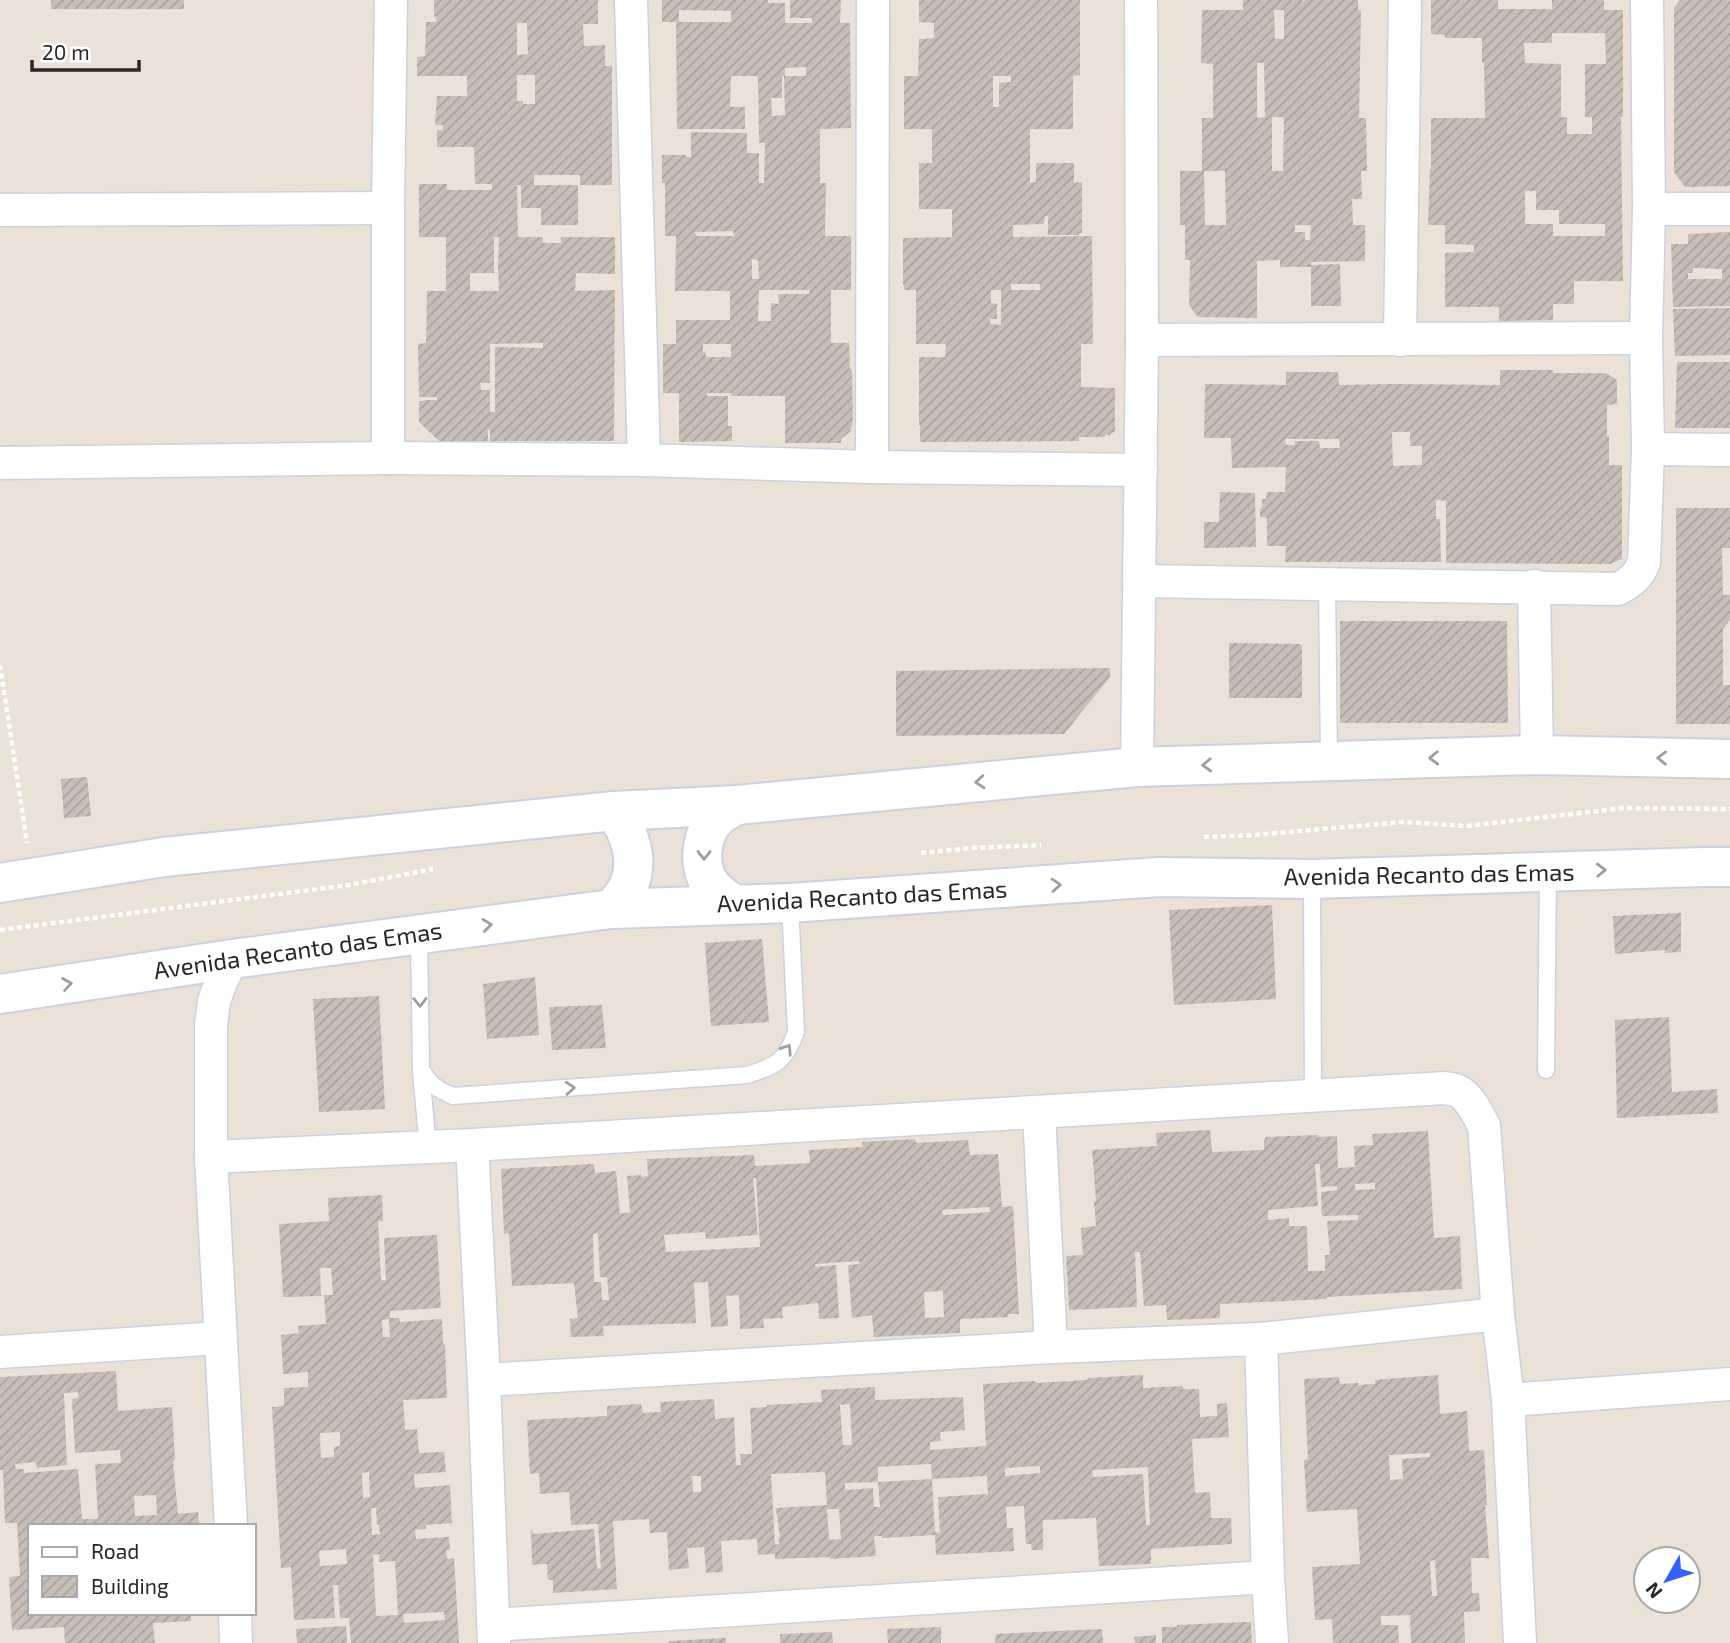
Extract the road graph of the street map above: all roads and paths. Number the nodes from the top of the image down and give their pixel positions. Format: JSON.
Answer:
{"nodes":[{"id":1,"x":391,"y":0,"type":"edge"},
{"id":2,"x":631,"y":0,"type":"edge"},
{"id":3,"x":873,"y":0,"type":"edge"},
{"id":4,"x":1141,"y":0,"type":"edge"},
{"id":5,"x":1405,"y":0,"type":"edge"},
{"id":6,"x":1647,"y":0,"type":"edge"},
{"id":7,"x":388,"y":208,"type":"junction"},
{"id":8,"x":1649,"y":209,"type":"junction"},
{"id":9,"x":1730,"y":209,"type":"edge"},
{"id":10,"x":0,"y":210,"type":"edge"},
{"id":11,"x":1646,"y":338,"type":"junction"},
{"id":12,"x":1142,"y":340,"type":"junction"},
{"id":13,"x":1400,"y":340,"type":"junction"},
{"id":14,"x":1648,"y":449,"type":"junction"},
{"id":15,"x":1730,"y":450,"type":"edge"},
{"id":16,"x":388,"y":458,"type":"junction"},
{"id":17,"x":644,"y":460,"type":"junction"},
{"id":18,"x":0,"y":463,"type":"edge"},
{"id":19,"x":872,"y":467,"type":"junction"},
{"id":20,"x":1141,"y":470,"type":"junction"},
{"id":21,"x":1140,"y":581,"type":"junction"},
{"id":22,"x":1327,"y":583,"type":"junction"},
{"id":23,"x":1534,"y":586,"type":"junction"},
{"id":24,"x":0,"y":665,"type":"edge"},
{"id":25,"x":1537,"y":755,"type":"junction"},
{"id":26,"x":1329,"y":761,"type":"junction"},
{"id":27,"x":1728,"y":762,"type":"edge"},
{"id":28,"x":1137,"y":767,"type":"junction"},
{"id":29,"x":737,"y":805,"type":"junction"},
{"id":30,"x":1730,"y":809,"type":"edge"},
{"id":31,"x":614,"y":811,"type":"junction"},
{"id":32,"x":1201,"y":837,"type":"dead end"},
{"id":33,"x":1053,"y":844,"type":"dead end"},
{"id":34,"x":918,"y":853,"type":"dead end"},
{"id":35,"x":1721,"y":859,"type":"edge"},
{"id":36,"x":439,"y":868,"type":"dead end"},
{"id":37,"x":1548,"y":872,"type":"junction"},
{"id":38,"x":1312,"y":879,"type":"junction"},
{"id":39,"x":16,"y":881,"type":"edge"},
{"id":40,"x":790,"y":903,"type":"junction"},
{"id":41,"x":735,"y":905,"type":"junction"},
{"id":42,"x":611,"y":909,"type":"junction"},
{"id":43,"x":0,"y":930,"type":"edge"},
{"id":44,"x":419,"y":934,"type":"junction"},
{"id":45,"x":232,"y":959,"type":"junction"},
{"id":46,"x":178,"y":968,"type":"junction"},
{"id":47,"x":0,"y":994,"type":"edge"},
{"id":48,"x":211,"y":1025,"type":"junction"},
{"id":49,"x":421,"y":1069,"type":"junction"},
{"id":50,"x":1546,"y":1070,"type":"dead end"},
{"id":51,"x":1313,"y":1096,"type":"junction"},
{"id":52,"x":1039,"y":1113,"type":"junction"},
{"id":53,"x":472,"y":1145,"type":"junction"},
{"id":54,"x":428,"y":1147,"type":"junction"},
{"id":55,"x":211,"y":1157,"type":"junction"},
{"id":56,"x":1498,"y":1314,"type":"junction"},
{"id":57,"x":221,"y":1338,"type":"junction"},
{"id":58,"x":1261,"y":1339,"type":"junction"},
{"id":59,"x":1051,"y":1347,"type":"junction"},
{"id":60,"x":0,"y":1352,"type":"edge"},
{"id":61,"x":484,"y":1380,"type":"junction"},
{"id":62,"x":1730,"y":1384,"type":"edge"},
{"id":63,"x":1508,"y":1400,"type":"junction"},
{"id":64,"x":231,"y":1524,"type":"edge"},
{"id":65,"x":1268,"y":1577,"type":"junction"},
{"id":66,"x":235,"y":1615,"type":"edge"},
{"id":67,"x":493,"y":1634,"type":"edge"},
{"id":68,"x":236,"y":1643,"type":"edge"},
{"id":69,"x":1272,"y":1643,"type":"edge"},
{"id":70,"x":1520,"y":1643,"type":"edge"}],
"edges":[{"from":1,"to":7,"type":"street"},
{"from":2,"to":17,"type":"street"},
{"from":3,"to":19,"type":"street"},
{"from":4,"to":12,"type":"street"},
{"from":5,"to":13,"type":"street"},
{"from":6,"to":8,"type":"street"},
{"from":7,"to":10,"type":"street"},
{"from":7,"to":16,"type":"street"},
{"from":8,"to":9,"type":"street"},
{"from":8,"to":11,"type":"street"},
{"from":11,"to":13,"type":"street"},
{"from":11,"to":14,"type":"street"},
{"from":12,"to":13,"type":"street"},
{"from":12,"to":20,"type":"street"},
{"from":14,"to":15,"type":"street"},
{"from":14,"to":23,"type":"street"},
{"from":16,"to":17,"type":"street"},
{"from":16,"to":18,"type":"street"},
{"from":17,"to":19,"type":"street"},
{"from":19,"to":20,"type":"street"},
{"from":20,"to":21,"type":"street"},
{"from":21,"to":22,"type":"street"},
{"from":21,"to":28,"type":"street"},
{"from":22,"to":23,"type":"street"},
{"from":22,"to":26,"type":"lane"},
{"from":23,"to":25,"type":"street"},
{"from":24,"to":39,"type":"path"},
{"from":25,"to":26,"type":"main road","one_way":true},
{"from":27,"to":25,"type":"main road","one_way":true},
{"from":26,"to":28,"type":"main road","one_way":true},
{"from":28,"to":29,"type":"main road","one_way":true},
{"from":29,"to":31,"type":"main road"},
{"from":29,"to":41,"type":"main road","one_way":true},
{"from":30,"to":32,"type":"path"},
{"from":31,"to":39,"type":"main road"},
{"from":31,"to":42,"type":"main road"},
{"from":33,"to":34,"type":"path"},
{"from":37,"to":35,"type":"main road","name":"Avenida Recanto das Emas","one_way":true},
{"from":36,"to":43,"type":"path"},
{"from":37,"to":38,"type":"main road","name":"Avenida Recanto das Emas"},
{"from":37,"to":50,"type":"lane"},
{"from":40,"to":38,"type":"main road","name":"Avenida Recanto das Emas","one_way":true},
{"from":38,"to":51,"type":"lane"},
{"from":40,"to":41,"type":"main road","name":"Avenida Recanto das Emas"},
{"from":49,"to":40,"type":"lane","one_way":true},
{"from":41,"to":42,"type":"main road","name":"Avenida Recanto das Emas"},
{"from":44,"to":42,"type":"main road","name":"Avenida Recanto das Emas","one_way":true},
{"from":44,"to":45,"type":"main road","name":"Avenida Recanto das Emas"},
{"from":44,"to":49,"type":"lane","one_way":true},
{"from":45,"to":46,"type":"main road","name":"Avenida Recanto das Emas"},
{"from":45,"to":48,"type":"street"},
{"from":47,"to":46,"type":"main road","name":"Avenida Recanto das Emas","one_way":true},
{"from":46,"to":48,"type":"street"},
{"from":48,"to":55,"type":"street"},
{"from":49,"to":54,"type":"lane"},
{"from":51,"to":52,"type":"street"},
{"from":51,"to":56,"type":"street"},
{"from":52,"to":53,"type":"street"},
{"from":52,"to":59,"type":"street"},
{"from":53,"to":54,"type":"street"},
{"from":53,"to":61,"type":"street"},
{"from":54,"to":55,"type":"street"},
{"from":55,"to":57,"type":"street"},
{"from":56,"to":58,"type":"street"},
{"from":56,"to":63,"type":"street"},
{"from":57,"to":60,"type":"street"},
{"from":57,"to":64,"type":"street"},
{"from":58,"to":59,"type":"street"},
{"from":58,"to":65,"type":"street"},
{"from":59,"to":61,"type":"street"},
{"from":61,"to":67,"type":"street"},
{"from":62,"to":63,"type":"street"},
{"from":63,"to":70,"type":"street"},
{"from":65,"to":67,"type":"street"},
{"from":65,"to":69,"type":"street"},
{"from":66,"to":68,"type":"street"}]}
